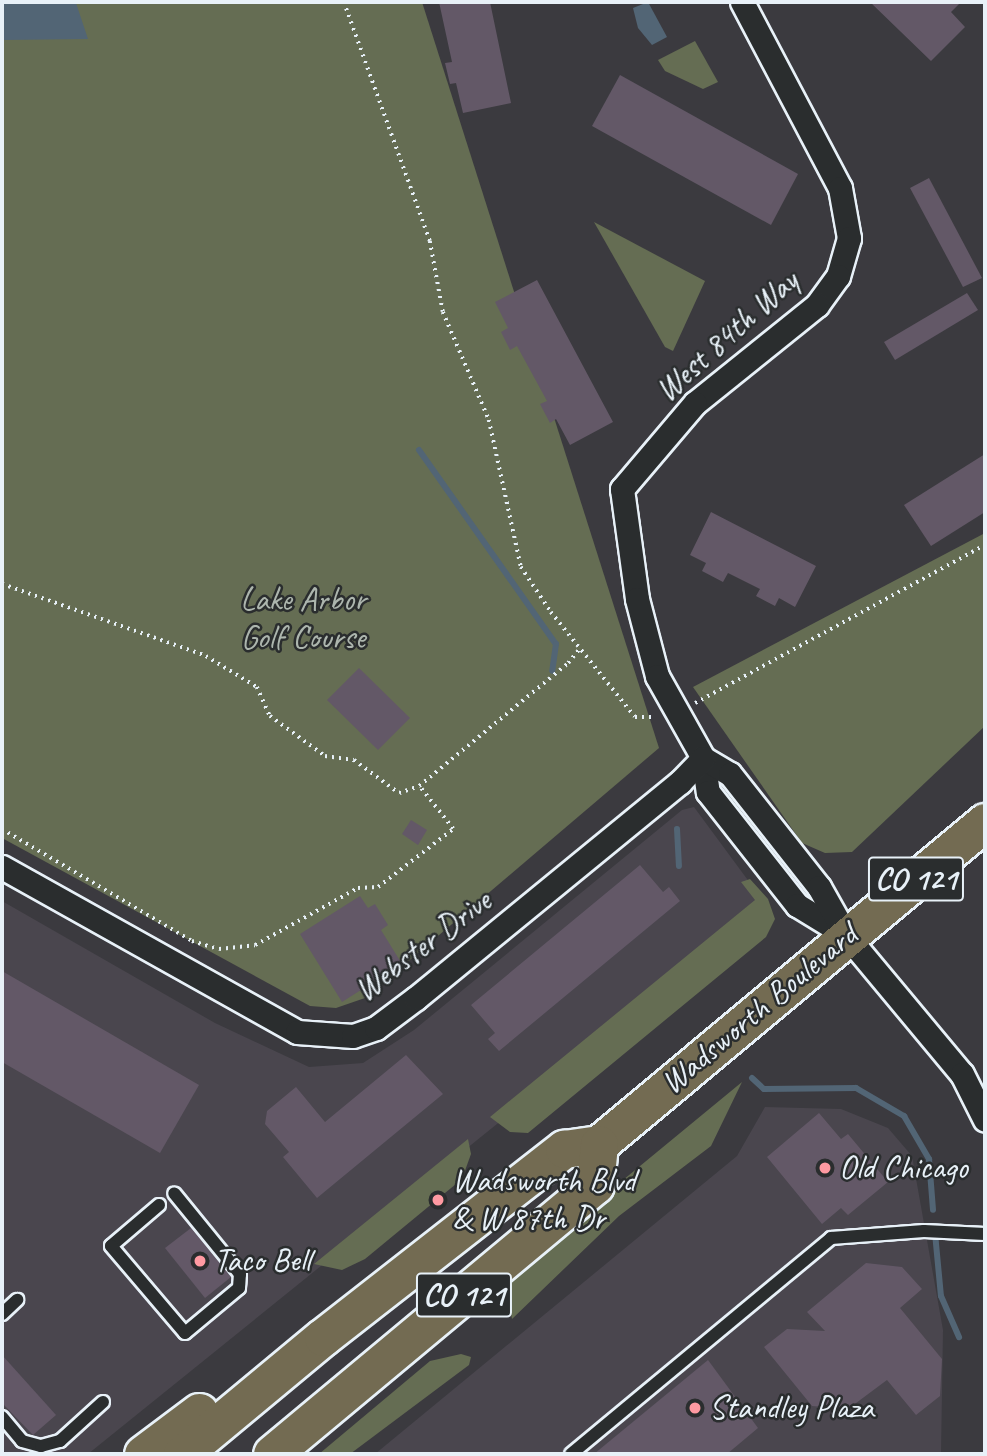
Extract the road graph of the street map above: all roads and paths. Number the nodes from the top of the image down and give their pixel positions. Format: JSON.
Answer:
{"nodes":[{"id":1,"x":344,"y":2,"type":"edge"},
{"id":2,"x":742,"y":2,"type":"edge"},
{"id":3,"x":985,"y":545,"type":"edge"},
{"id":4,"x":2,"y":584,"type":"edge"},
{"id":5,"x":580,"y":648,"type":"junction"},
{"id":6,"x":675,"y":711,"type":"junction"},
{"id":7,"x":703,"y":758,"type":"junction"},
{"id":8,"x":419,"y":786,"type":"junction"},
{"id":9,"x":985,"y":822,"type":"edge"},
{"id":10,"x":2,"y":830,"type":"edge"},
{"id":11,"x":2,"y":867,"type":"edge"},
{"id":12,"x":846,"y":935,"type":"junction"},
{"id":13,"x":985,"y":1120,"type":"edge"},
{"id":14,"x":599,"y":1144,"type":"junction"},
{"id":15,"x":174,"y":1193,"type":"dead end"},
{"id":16,"x":159,"y":1205,"type":"dead end"},
{"id":17,"x":985,"y":1234,"type":"edge"},
{"id":18,"x":17,"y":1300,"type":"dead end"},
{"id":19,"x":2,"y":1314,"type":"edge"},
{"id":20,"x":103,"y":1402,"type":"dead end"},
{"id":21,"x":235,"y":1408,"type":"junction"},
{"id":22,"x":2,"y":1417,"type":"edge"},
{"id":23,"x":143,"y":1454,"type":"edge"},
{"id":24,"x":182,"y":1454,"type":"edge"},
{"id":25,"x":272,"y":1454,"type":"edge"},
{"id":26,"x":571,"y":1454,"type":"edge"}],
"edges":[{"from":1,"to":5,"type":"path"},
{"from":2,"to":6,"type":"street","name":"West 84th Way"},
{"from":3,"to":6,"type":"path"},
{"from":4,"to":8,"type":"path"},
{"from":5,"to":6,"type":"path"},
{"from":5,"to":8,"type":"path"},
{"from":6,"to":7,"type":"street","name":"West 84th Way"},
{"from":7,"to":11,"type":"street","name":"Webster Drive"},
{"from":7,"to":12,"type":"street","name":"West 84th Way"},
{"from":8,"to":10,"type":"path"},
{"from":9,"to":12,"type":"main road","name":"Wadsworth Boulevard","number":"CO 121"},
{"from":12,"to":13,"type":"street","name":"West 84th Way"},
{"from":12,"to":14,"type":"main road","name":"Wadsworth Boulevard","number":"CO 121"},
{"from":14,"to":21,"type":"main road","number":"CO 121"},
{"from":14,"to":25,"type":"main road","number":"CO 121"},
{"from":15,"to":16,"type":"lane"},
{"from":17,"to":26,"type":"lane"},
{"from":18,"to":19,"type":"lane"},
{"from":20,"to":22,"type":"lane"},
{"from":21,"to":23,"type":"main road"},
{"from":21,"to":24,"type":"main road","number":"CO 121"}]}
